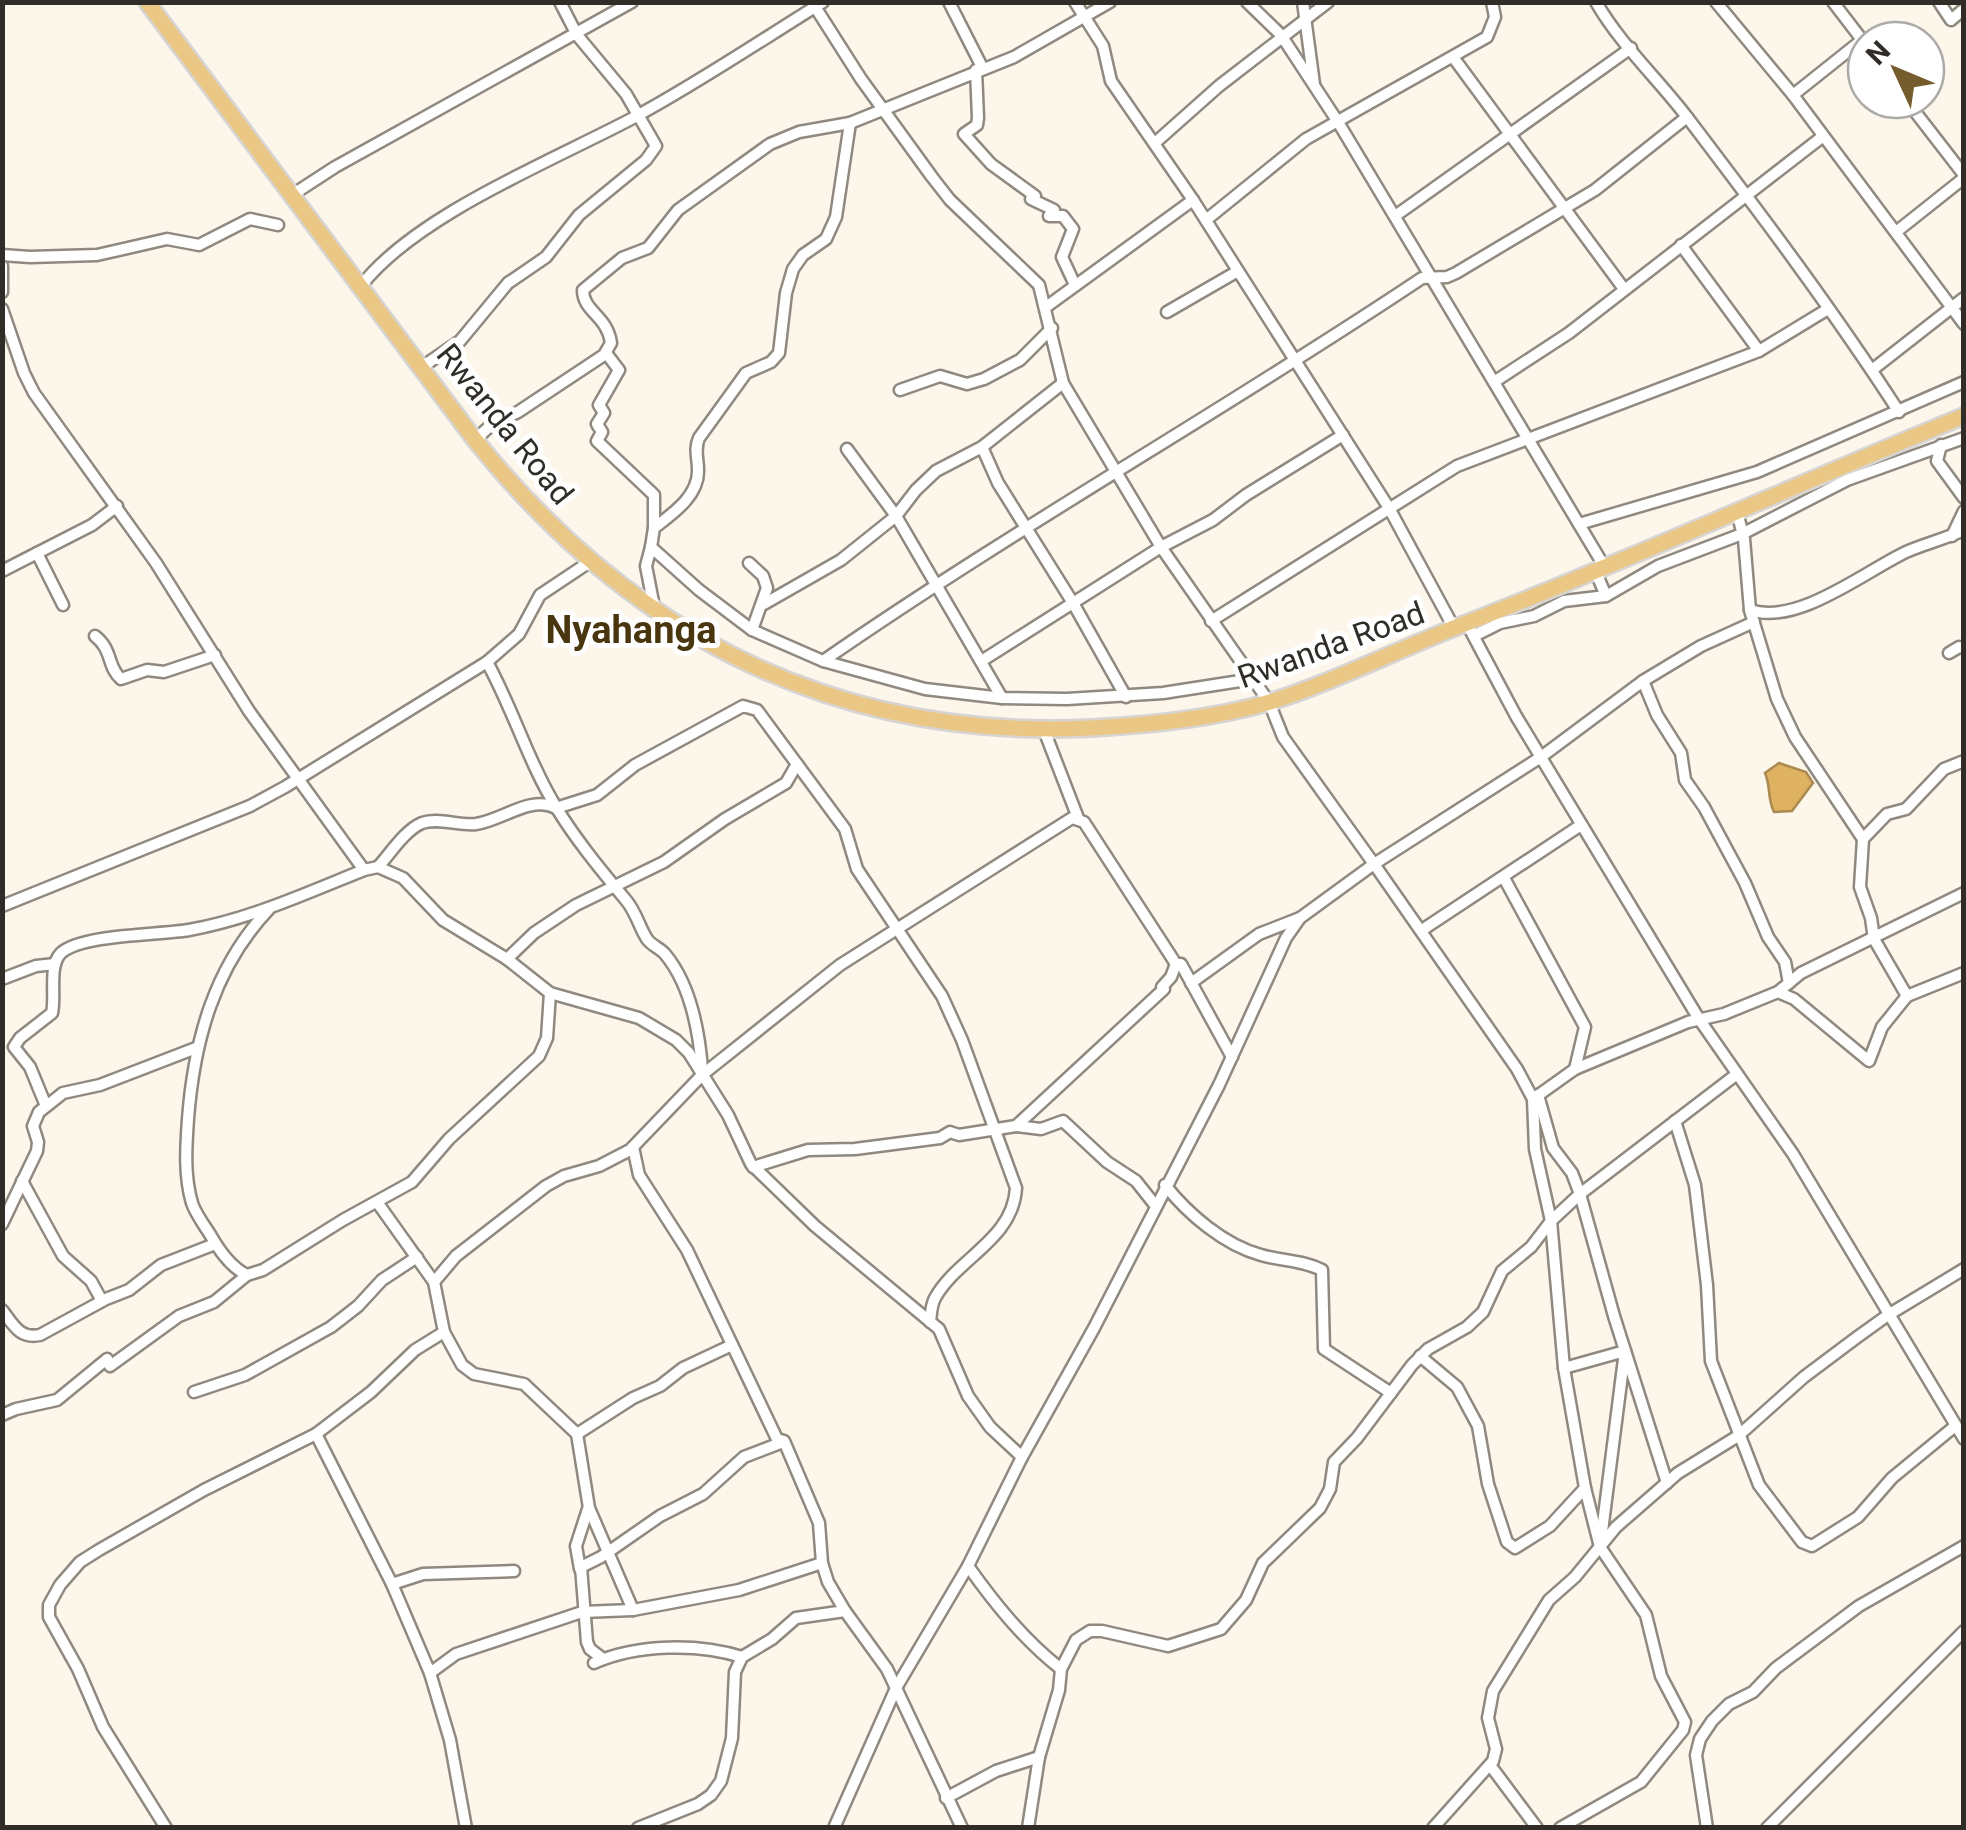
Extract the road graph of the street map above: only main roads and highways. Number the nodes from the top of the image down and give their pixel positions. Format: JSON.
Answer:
{"nodes":[{"id":1,"x":147,"y":2,"type":"edge"},
{"id":2,"x":1964,"y":416,"type":"edge"}],
"edges":[{"from":1,"to":2,"type":"highway","name":"Rwanda Road"}]}
